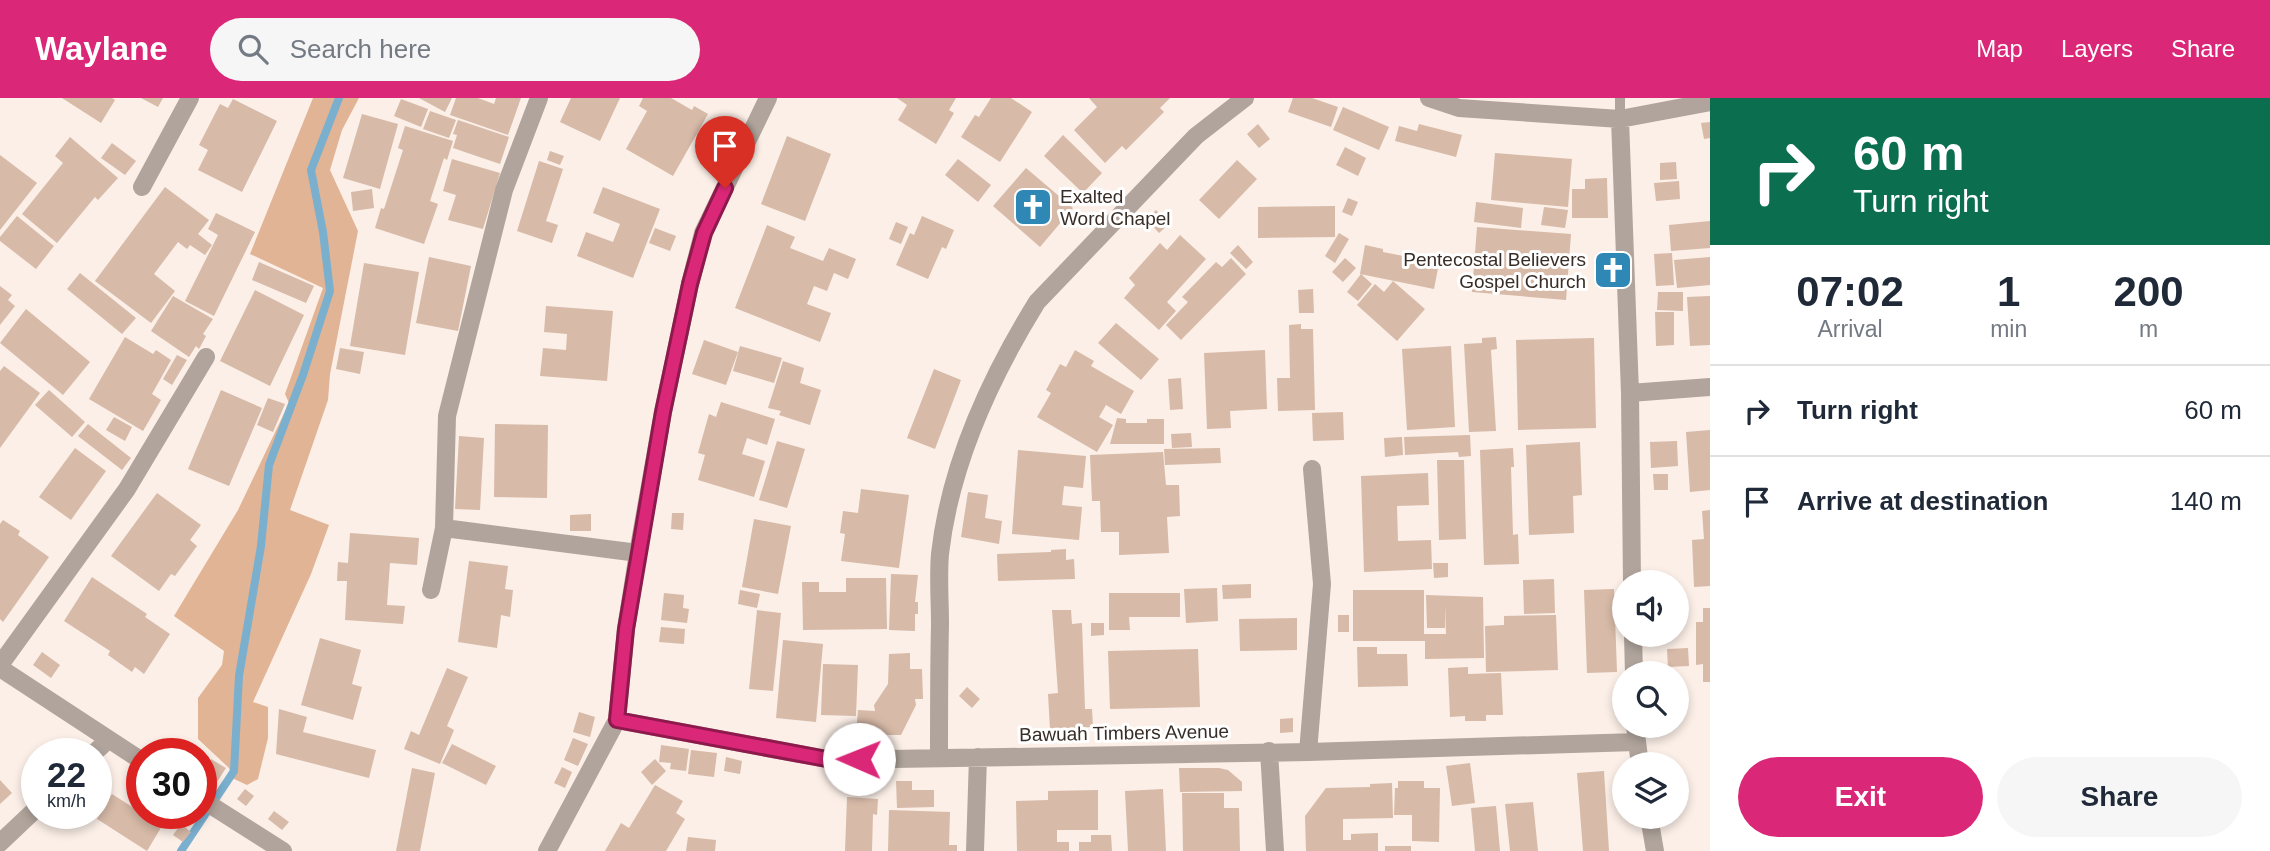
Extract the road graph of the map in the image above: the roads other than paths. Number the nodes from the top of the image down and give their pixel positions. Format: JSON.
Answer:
{"nodes":[{"id":1,"x":190,"y":98,"type":"edge"},
{"id":2,"x":539,"y":98,"type":"edge"},
{"id":3,"x":768,"y":98,"type":"edge"},
{"id":4,"x":1245,"y":98,"type":"edge"},
{"id":5,"x":1429,"y":98,"type":"edge"},
{"id":6,"x":1620,"y":98,"type":"edge"},
{"id":7,"x":1710,"y":102,"type":"edge"},
{"id":8,"x":1620,"y":119,"type":"junction"},
{"id":9,"x":142,"y":187,"type":"dead end"},
{"id":10,"x":206,"y":357,"type":"dead end"},
{"id":11,"x":1710,"y":387,"type":"edge"},
{"id":12,"x":1630,"y":393,"type":"junction"},
{"id":13,"x":1312,"y":469,"type":"dead end"},
{"id":14,"x":444,"y":528,"type":"junction"},
{"id":15,"x":638,"y":553,"type":"junction"},
{"id":16,"x":1632,"y":570,"type":"edge"},
{"id":17,"x":431,"y":590,"type":"dead end"},
{"id":18,"x":0,"y":667,"type":"edge"},
{"id":19,"x":617,"y":720,"type":"junction"},
{"id":20,"x":1612,"y":735,"type":"edge"},
{"id":21,"x":105,"y":738,"type":"edge"},
{"id":22,"x":1269,"y":751,"type":"junction"},
{"id":23,"x":1308,"y":752,"type":"junction"},
{"id":24,"x":978,"y":757,"type":"junction"},
{"id":25,"x":939,"y":758,"type":"junction"},
{"id":26,"x":217,"y":809,"type":"edge"},
{"id":27,"x":21,"y":823,"type":"edge"},
{"id":28,"x":1651,"y":829,"type":"edge"},
{"id":29,"x":0,"y":843,"type":"edge"},
{"id":30,"x":283,"y":851,"type":"edge"},
{"id":31,"x":547,"y":851,"type":"edge"},
{"id":32,"x":975,"y":851,"type":"edge"},
{"id":33,"x":1275,"y":851,"type":"edge"},
{"id":34,"x":1655,"y":851,"type":"edge"}],
"edges":[{"from":1,"to":9,"type":"street"},
{"from":2,"to":14,"type":"street"},
{"from":3,"to":15,"type":"street"},
{"from":4,"to":25,"type":"street"},
{"from":5,"to":8,"type":"street"},
{"from":6,"to":8,"type":"lane"},
{"from":7,"to":8,"type":"street"},
{"from":8,"to":12,"type":"street"},
{"from":10,"to":18,"type":"street"},
{"from":11,"to":12,"type":"street"},
{"from":12,"to":16,"type":"street"},
{"from":13,"to":23,"type":"street"},
{"from":14,"to":15,"type":"street"},
{"from":14,"to":17,"type":"street"},
{"from":15,"to":19,"type":"street"},
{"from":18,"to":21,"type":"street"},
{"from":19,"to":25,"type":"street","name":"Bawuah Timbers Avenue"},
{"from":19,"to":31,"type":"street"},
{"from":20,"to":23,"type":"street","name":"Bawuah Timbers Avenue"},
{"from":22,"to":23,"type":"street","name":"Bawuah Timbers Avenue"},
{"from":22,"to":24,"type":"street","name":"Bawuah Timbers Avenue"},
{"from":22,"to":33,"type":"street"},
{"from":24,"to":25,"type":"street","name":"Bawuah Timbers Avenue"},
{"from":24,"to":32,"type":"street"},
{"from":26,"to":30,"type":"street"},
{"from":27,"to":29,"type":"street"},
{"from":28,"to":34,"type":"street"}]}
